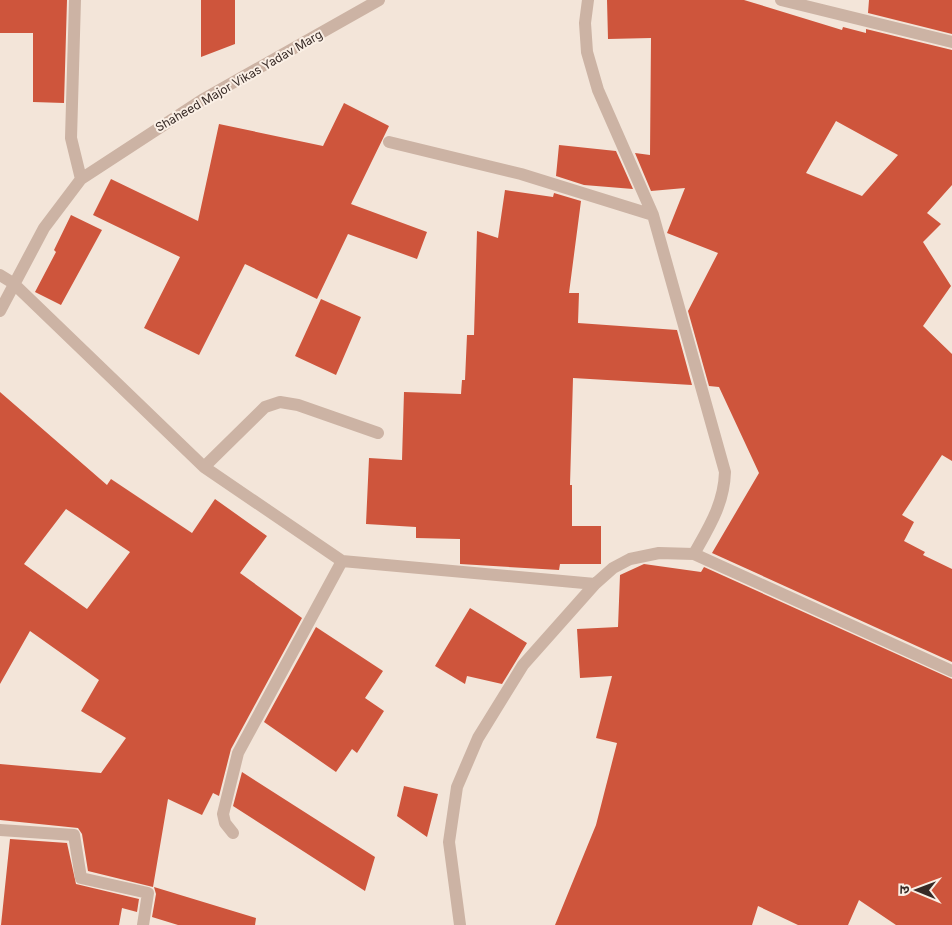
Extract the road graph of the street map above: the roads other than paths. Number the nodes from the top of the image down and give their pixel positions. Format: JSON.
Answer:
{"nodes":[{"id":1,"x":75,"y":0,"type":"edge"},
{"id":2,"x":379,"y":0,"type":"edge"},
{"id":3,"x":588,"y":0,"type":"edge"},
{"id":4,"x":781,"y":0,"type":"edge"},
{"id":5,"x":952,"y":42,"type":"edge"},
{"id":6,"x":388,"y":142,"type":"dead end"},
{"id":7,"x":81,"y":179,"type":"junction"},
{"id":8,"x":652,"y":215,"type":"junction"},
{"id":9,"x":0,"y":275,"type":"edge"},
{"id":10,"x":13,"y":283,"type":"junction"},
{"id":11,"x":0,"y":311,"type":"edge"},
{"id":12,"x":378,"y":433,"type":"dead end"},
{"id":13,"x":204,"y":467,"type":"junction"},
{"id":14,"x":694,"y":554,"type":"junction"},
{"id":15,"x":342,"y":561,"type":"junction"},
{"id":16,"x":596,"y":584,"type":"junction"},
{"id":17,"x":952,"y":671,"type":"edge"},
{"id":18,"x":0,"y":830,"type":"edge"},
{"id":19,"x":233,"y":833,"type":"dead end"},
{"id":20,"x":143,"y":925,"type":"edge"},
{"id":21,"x":460,"y":925,"type":"edge"}],
"edges":[{"from":1,"to":7,"type":"street"},
{"from":2,"to":7,"type":"street","name":"Shaheed Major Vikas Yadav Marg"},
{"from":3,"to":8,"type":"street"},
{"from":4,"to":5,"type":"street"},
{"from":6,"to":8,"type":"street"},
{"from":7,"to":10,"type":"street","name":"Shaheed Major Vikas Yadav Marg"},
{"from":8,"to":14,"type":"street"},
{"from":9,"to":10,"type":"street"},
{"from":10,"to":11,"type":"street","name":"Shaheed Major Vikas Yadav Marg"},
{"from":10,"to":13,"type":"street"},
{"from":12,"to":13,"type":"street"},
{"from":13,"to":15,"type":"street"},
{"from":14,"to":16,"type":"street"},
{"from":14,"to":17,"type":"street"},
{"from":15,"to":16,"type":"street"},
{"from":15,"to":19,"type":"street"},
{"from":16,"to":21,"type":"street"},
{"from":18,"to":20,"type":"street"}]}
